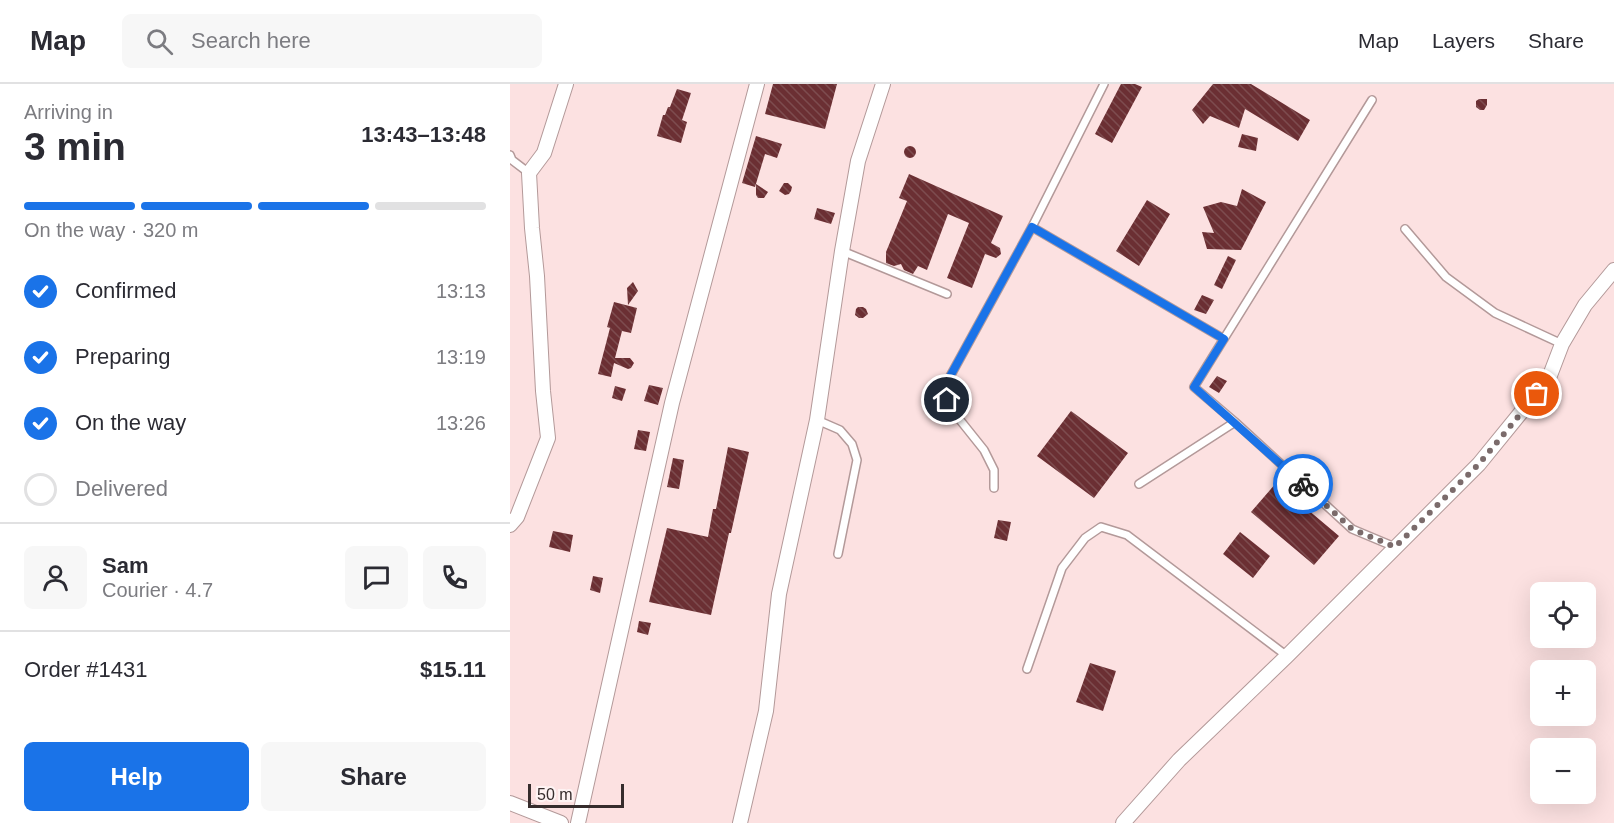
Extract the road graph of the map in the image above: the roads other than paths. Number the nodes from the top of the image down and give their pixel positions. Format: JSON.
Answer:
{"nodes":[{"id":1,"x":566,"y":84,"type":"edge"},
{"id":2,"x":757,"y":84,"type":"edge"},
{"id":3,"x":883,"y":84,"type":"edge"},
{"id":4,"x":1104,"y":84,"type":"edge"},
{"id":5,"x":1372,"y":100,"type":"dead end"},
{"id":6,"x":510,"y":155,"type":"edge"},
{"id":7,"x":530,"y":173,"type":"junction"},
{"id":8,"x":1032,"y":227,"type":"junction"},
{"id":9,"x":1405,"y":229,"type":"dead end"},
{"id":10,"x":842,"y":251,"type":"junction"},
{"id":11,"x":1614,"y":270,"type":"edge"},
{"id":12,"x":947,"y":294,"type":"dead end"},
{"id":13,"x":1224,"y":339,"type":"junction"},
{"id":14,"x":1562,"y":344,"type":"junction"},
{"id":15,"x":817,"y":420,"type":"junction"},
{"id":16,"x":1235,"y":422,"type":"junction"},
{"id":17,"x":1139,"y":484,"type":"dead end"},
{"id":18,"x":994,"y":488,"type":"dead end"},
{"id":19,"x":510,"y":525,"type":"edge"},
{"id":20,"x":1395,"y":547,"type":"junction"},
{"id":21,"x":838,"y":554,"type":"dead end"},
{"id":22,"x":1287,"y":656,"type":"junction"},
{"id":23,"x":1027,"y":669,"type":"dead end"},
{"id":24,"x":510,"y":803,"type":"edge"},
{"id":25,"x":561,"y":823,"type":"edge"},
{"id":26,"x":578,"y":823,"type":"edge"},
{"id":27,"x":740,"y":823,"type":"edge"},
{"id":28,"x":1123,"y":823,"type":"edge"}],
"edges":[{"from":1,"to":7,"type":"street"},
{"from":2,"to":26,"type":"street"},
{"from":3,"to":10,"type":"street"},
{"from":4,"to":8,"type":"lane"},
{"from":5,"to":13,"type":"lane"},
{"from":6,"to":7,"type":"lane"},
{"from":7,"to":19,"type":"street"},
{"from":8,"to":13,"type":"lane"},
{"from":8,"to":18,"type":"lane"},
{"from":9,"to":14,"type":"lane"},
{"from":10,"to":12,"type":"lane"},
{"from":10,"to":15,"type":"street"},
{"from":11,"to":14,"type":"street"},
{"from":13,"to":16,"type":"lane"},
{"from":14,"to":20,"type":"street"},
{"from":15,"to":21,"type":"lane"},
{"from":15,"to":27,"type":"street"},
{"from":16,"to":17,"type":"lane"},
{"from":16,"to":20,"type":"lane"},
{"from":20,"to":22,"type":"street"},
{"from":22,"to":23,"type":"lane"},
{"from":22,"to":28,"type":"street"},
{"from":24,"to":25,"type":"street"}]}
